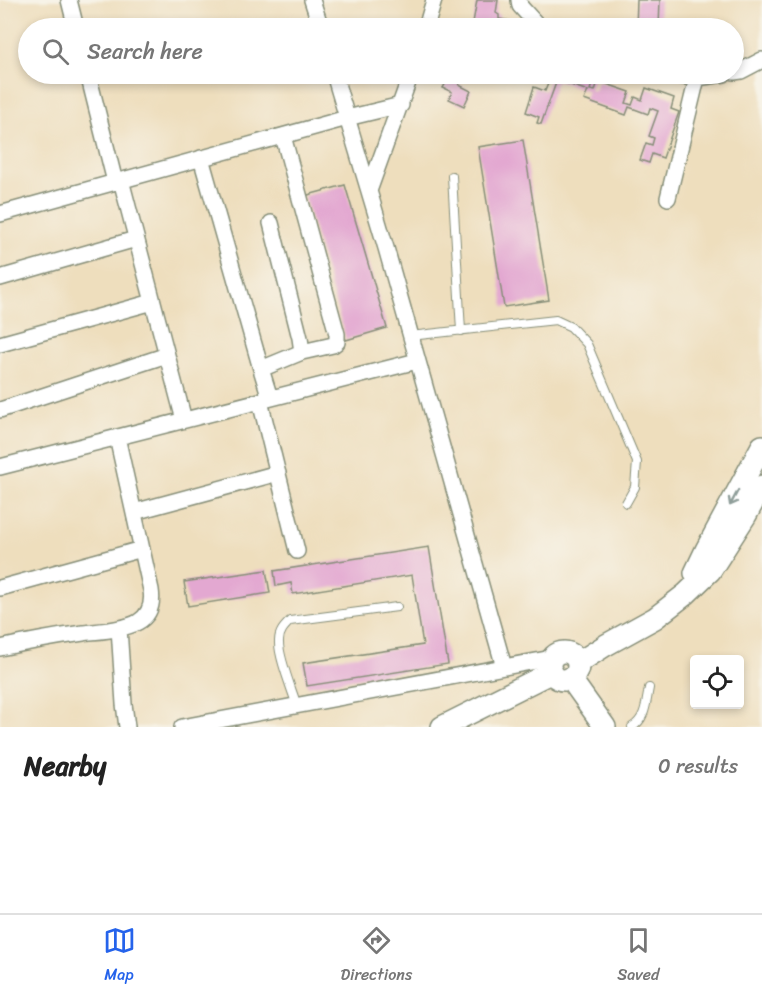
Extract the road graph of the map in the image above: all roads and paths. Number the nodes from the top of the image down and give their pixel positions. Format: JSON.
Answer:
{"nodes":[{"id":1,"x":69,"y":0,"type":"edge"},
{"id":2,"x":312,"y":0,"type":"edge"},
{"id":3,"x":434,"y":0,"type":"edge"},
{"id":4,"x":519,"y":0,"type":"edge"},
{"id":5,"x":74,"y":18,"type":"edge"},
{"id":6,"x":318,"y":18,"type":"edge"},
{"id":7,"x":429,"y":18,"type":"edge"},
{"id":8,"x":531,"y":18,"type":"edge"},
{"id":9,"x":762,"y":60,"type":"edge"},
{"id":10,"x":744,"y":69,"type":"edge"},
{"id":11,"x":91,"y":84,"type":"edge"},
{"id":12,"x":337,"y":84,"type":"edge"},
{"id":13,"x":408,"y":84,"type":"edge"},
{"id":14,"x":695,"y":84,"type":"edge"},
{"id":15,"x":401,"y":105,"type":"junction"},
{"id":16,"x":347,"y":118,"type":"junction"},
{"id":17,"x":283,"y":136,"type":"junction"},
{"id":18,"x":201,"y":159,"type":"junction"},
{"id":19,"x":452,"y":176,"type":"dead end"},
{"id":20,"x":118,"y":181,"type":"junction"},
{"id":21,"x":369,"y":191,"type":"junction"},
{"id":22,"x":668,"y":198,"type":"dead end"},
{"id":23,"x":0,"y":214,"type":"edge"},
{"id":24,"x":271,"y":223,"type":"dead end"},
{"id":25,"x":136,"y":239,"type":"junction"},
{"id":26,"x":0,"y":278,"type":"edge"},
{"id":27,"x":153,"y":302,"type":"junction"},
{"id":28,"x":461,"y":331,"type":"junction"},
{"id":29,"x":410,"y":336,"type":"junction"},
{"id":30,"x":0,"y":344,"type":"edge"},
{"id":31,"x":302,"y":352,"type":"junction"},
{"id":32,"x":167,"y":356,"type":"junction"},
{"id":33,"x":417,"y":361,"type":"junction"},
{"id":34,"x":261,"y":369,"type":"junction"},
{"id":35,"x":265,"y":400,"type":"junction"},
{"id":36,"x":0,"y":410,"type":"edge"},
{"id":37,"x":184,"y":420,"type":"junction"},
{"id":38,"x":117,"y":437,"type":"junction"},
{"id":39,"x":762,"y":446,"type":"edge"},
{"id":40,"x":0,"y":467,"type":"edge"},
{"id":41,"x":278,"y":473,"type":"junction"},
{"id":42,"x":762,"y":486,"type":"edge"},
{"id":43,"x":626,"y":503,"type":"dead end"},
{"id":44,"x":134,"y":512,"type":"junction"},
{"id":45,"x":142,"y":549,"type":"junction"},
{"id":46,"x":297,"y":551,"type":"dead end"},
{"id":47,"x":0,"y":588,"type":"edge"},
{"id":48,"x":686,"y":594,"type":"junction"},
{"id":49,"x":397,"y":607,"type":"dead end"},
{"id":50,"x":119,"y":628,"type":"junction"},
{"id":51,"x":0,"y":648,"type":"edge"},
{"id":52,"x":504,"y":667,"type":"junction"},
{"id":53,"x":562,"y":670,"type":"junction"},
{"id":54,"x":650,"y":688,"type":"dead end"},
{"id":55,"x":297,"y":706,"type":"junction"},
{"id":56,"x":127,"y":727,"type":"edge"},
{"id":57,"x":182,"y":727,"type":"edge"},
{"id":58,"x":442,"y":727,"type":"edge"},
{"id":59,"x":589,"y":727,"type":"edge"},
{"id":60,"x":605,"y":727,"type":"edge"},
{"id":61,"x":632,"y":727,"type":"edge"}],
"edges":[{"from":1,"to":5,"type":"street"},
{"from":2,"to":6,"type":"street"},
{"from":3,"to":7,"type":"street"},
{"from":4,"to":8,"type":"street"},
{"from":9,"to":10,"type":"street"},
{"from":11,"to":20,"type":"street"},
{"from":12,"to":16,"type":"street"},
{"from":13,"to":15,"type":"street"},
{"from":14,"to":22,"type":"street"},
{"from":15,"to":16,"type":"street"},
{"from":15,"to":21,"type":"street"},
{"from":16,"to":17,"type":"street"},
{"from":16,"to":21,"type":"street"},
{"from":17,"to":18,"type":"street"},
{"from":17,"to":31,"type":"street"},
{"from":18,"to":20,"type":"street"},
{"from":18,"to":34,"type":"street"},
{"from":19,"to":28,"type":"lane"},
{"from":20,"to":23,"type":"street"},
{"from":20,"to":25,"type":"street"},
{"from":21,"to":29,"type":"street"},
{"from":24,"to":31,"type":"street"},
{"from":25,"to":26,"type":"street"},
{"from":25,"to":27,"type":"street"},
{"from":27,"to":30,"type":"street"},
{"from":27,"to":32,"type":"street"},
{"from":28,"to":29,"type":"lane"},
{"from":28,"to":43,"type":"lane"},
{"from":29,"to":33,"type":"street"},
{"from":31,"to":34,"type":"street"},
{"from":32,"to":36,"type":"street"},
{"from":32,"to":37,"type":"street"},
{"from":33,"to":35,"type":"street"},
{"from":33,"to":52,"type":"street"},
{"from":34,"to":35,"type":"street"},
{"from":35,"to":37,"type":"street"},
{"from":35,"to":41,"type":"street"},
{"from":37,"to":38,"type":"street"},
{"from":38,"to":40,"type":"street"},
{"from":38,"to":44,"type":"street"},
{"from":39,"to":48,"type":"main road","one_way":true},
{"from":41,"to":44,"type":"street"},
{"from":41,"to":46,"type":"street"},
{"from":42,"to":48,"type":"main road"},
{"from":44,"to":45,"type":"street"},
{"from":45,"to":47,"type":"street"},
{"from":45,"to":50,"type":"street"},
{"from":48,"to":53,"type":"main road"},
{"from":49,"to":55,"type":"lane"},
{"from":50,"to":51,"type":"street"},
{"from":50,"to":56,"type":"street"},
{"from":52,"to":53,"type":"street"},
{"from":52,"to":55,"type":"street"},
{"from":53,"to":58,"type":"main road"},
{"from":53,"to":59,"type":"main road"},
{"from":53,"to":60,"type":"main road"},
{"from":54,"to":61,"type":"lane"},
{"from":55,"to":57,"type":"street"}]}
